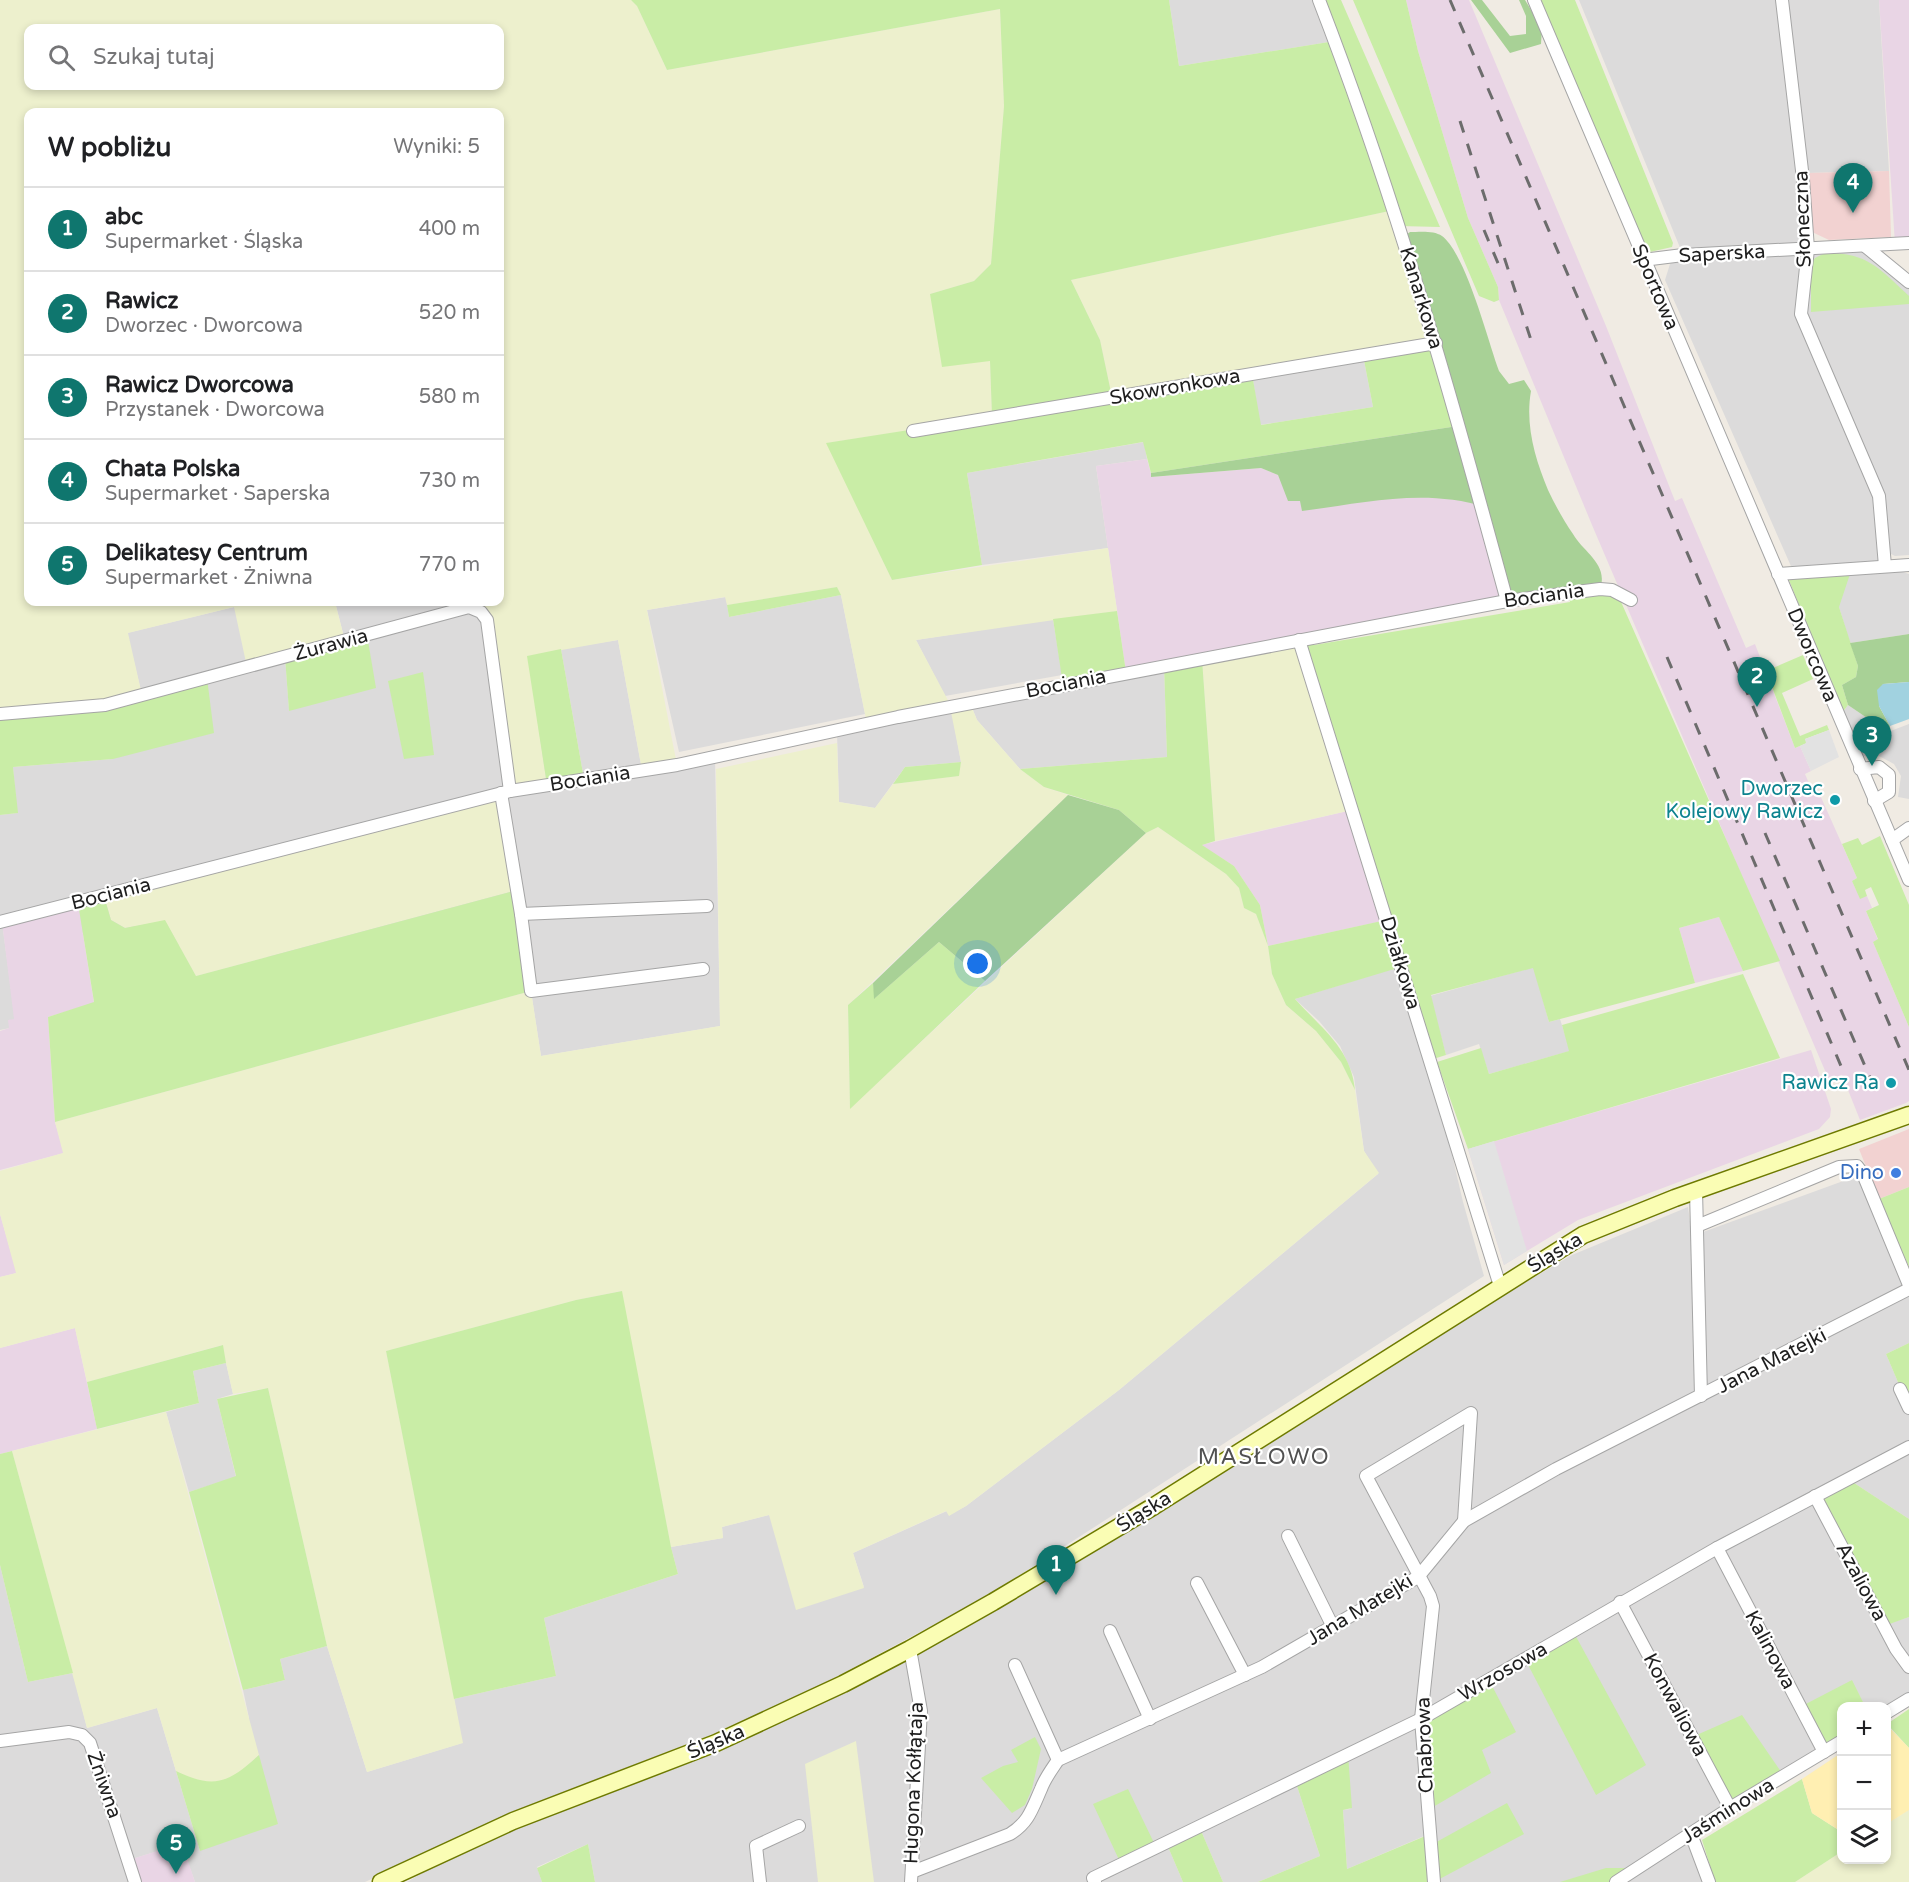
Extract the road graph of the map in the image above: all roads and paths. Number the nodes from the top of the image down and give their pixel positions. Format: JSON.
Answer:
{"nodes":[{"id":1,"x":1319,"y":0,"type":"edge"},
{"id":2,"x":1534,"y":0,"type":"edge"},
{"id":3,"x":1782,"y":0,"type":"edge"},
{"id":4,"x":1909,"y":243,"type":"edge"},
{"id":5,"x":1865,"y":246,"type":"junction"},
{"id":6,"x":1808,"y":249,"type":"junction"},
{"id":7,"x":1643,"y":260,"type":"junction"},
{"id":8,"x":1909,"y":282,"type":"edge"},
{"id":9,"x":1436,"y":343,"type":"junction"},
{"id":10,"x":914,"y":431,"type":"dead end"},
{"id":11,"x":1909,"y":565,"type":"edge"},
{"id":12,"x":1885,"y":566,"type":"junction"},
{"id":13,"x":1778,"y":574,"type":"junction"},
{"id":14,"x":1631,"y":600,"type":"dead end"},
{"id":15,"x":1507,"y":601,"type":"junction"},
{"id":16,"x":482,"y":607,"type":"edge"},
{"id":17,"x":1299,"y":640,"type":"junction"},
{"id":18,"x":0,"y":714,"type":"edge"},
{"id":19,"x":1860,"y":769,"type":"junction"},
{"id":20,"x":506,"y":792,"type":"junction"},
{"id":21,"x":1874,"y":801,"type":"junction"},
{"id":22,"x":1909,"y":828,"type":"edge"},
{"id":23,"x":1892,"y":840,"type":"junction"},
{"id":24,"x":1909,"y":880,"type":"edge"},
{"id":25,"x":707,"y":906,"type":"dead end"},
{"id":26,"x":521,"y":914,"type":"junction"},
{"id":27,"x":0,"y":922,"type":"edge"},
{"id":28,"x":702,"y":969,"type":"dead end"},
{"id":29,"x":1909,"y":1114,"type":"edge"},
{"id":30,"x":1696,"y":1191,"type":"junction"},
{"id":31,"x":1697,"y":1226,"type":"junction"},
{"id":32,"x":1909,"y":1285,"type":"edge"},
{"id":33,"x":1500,"y":1286,"type":"junction"},
{"id":34,"x":1909,"y":1289,"type":"edge"},
{"id":35,"x":1900,"y":1389,"type":"dead end"},
{"id":36,"x":1701,"y":1396,"type":"junction"},
{"id":37,"x":1909,"y":1408,"type":"edge"},
{"id":38,"x":1909,"y":1447,"type":"edge"},
{"id":39,"x":1815,"y":1496,"type":"junction"},
{"id":40,"x":1464,"y":1521,"type":"junction"},
{"id":41,"x":1288,"y":1536,"type":"dead end"},
{"id":42,"x":1717,"y":1548,"type":"junction"},
{"id":43,"x":1418,"y":1577,"type":"junction"},
{"id":44,"x":1197,"y":1583,"type":"dead end"},
{"id":45,"x":1620,"y":1602,"type":"junction"},
{"id":46,"x":1333,"y":1628,"type":"junction"},
{"id":47,"x":1110,"y":1632,"type":"dead end"},
{"id":48,"x":910,"y":1649,"type":"junction"},
{"id":49,"x":1015,"y":1665,"type":"dead end"},
{"id":50,"x":1909,"y":1667,"type":"edge"},
{"id":51,"x":1245,"y":1675,"type":"junction"},
{"id":52,"x":1909,"y":1699,"type":"edge"},
{"id":53,"x":1891,"y":1710,"type":"edge"},
{"id":54,"x":1150,"y":1719,"type":"junction"},
{"id":55,"x":1421,"y":1719,"type":"junction"},
{"id":56,"x":0,"y":1741,"type":"edge"},
{"id":57,"x":1837,"y":1744,"type":"edge"},
{"id":58,"x":1824,"y":1752,"type":"junction"},
{"id":59,"x":1058,"y":1760,"type":"junction"},
{"id":60,"x":1730,"y":1808,"type":"junction"},
{"id":61,"x":800,"y":1826,"type":"dead end"},
{"id":62,"x":1687,"y":1836,"type":"junction"},
{"id":63,"x":912,"y":1877,"type":"edge"},
{"id":64,"x":135,"y":1882,"type":"edge"},
{"id":65,"x":381,"y":1882,"type":"edge"},
{"id":66,"x":760,"y":1882,"type":"edge"},
{"id":67,"x":1095,"y":1882,"type":"edge"},
{"id":68,"x":1434,"y":1882,"type":"edge"},
{"id":69,"x":1616,"y":1882,"type":"edge"},
{"id":70,"x":1709,"y":1882,"type":"edge"}],
"edges":[{"from":1,"to":9,"type":"street","name":"Kanarkowa"},
{"from":2,"to":7,"type":"street","name":"Sportowa"},
{"from":3,"to":6,"type":"street","name":"Słoneczna"},
{"from":4,"to":5,"type":"street","name":"Saperska"},
{"from":5,"to":6,"type":"street","name":"Saperska"},
{"from":5,"to":8,"type":"street"},
{"from":6,"to":7,"type":"street","name":"Saperska"},
{"from":6,"to":12,"type":"street","name":"Słoneczna"},
{"from":7,"to":13,"type":"street","name":"Sportowa"},
{"from":9,"to":10,"type":"street","name":"Skowronkowa"},
{"from":9,"to":15,"type":"street","name":"Kanarkowa"},
{"from":11,"to":12,"type":"street"},
{"from":12,"to":13,"type":"street"},
{"from":13,"to":19,"type":"street","name":"Dworcowa"},
{"from":14,"to":15,"type":"street","name":"Bociania"},
{"from":15,"to":17,"type":"street","name":"Bociania"},
{"from":16,"to":18,"type":"street","name":"Żurawia"},
{"from":16,"to":20,"type":"street","name":"Żurawia"},
{"from":17,"to":20,"type":"street","name":"Bociania"},
{"from":17,"to":33,"type":"street","name":"Działkowa"},
{"from":19,"to":21,"type":"street","name":"Dworcowa"},
{"from":19,"to":21,"type":"street"},
{"from":20,"to":26,"type":"street"},
{"from":20,"to":27,"type":"street","name":"Bociania"},
{"from":21,"to":23,"type":"street","name":"Dworcowa"},
{"from":22,"to":23,"type":"street"},
{"from":23,"to":24,"type":"street","name":"Dworcowa"},
{"from":25,"to":26,"type":"street"},
{"from":26,"to":28,"type":"street"},
{"from":29,"to":30,"type":"street","name":"Śląska"},
{"from":30,"to":31,"type":"street"},
{"from":30,"to":33,"type":"street","name":"Śląska"},
{"from":31,"to":32,"type":"street"},
{"from":31,"to":36,"type":"street"},
{"from":33,"to":48,"type":"street","name":"Śląska"},
{"from":34,"to":36,"type":"street","name":"Jana Matejki"},
{"from":35,"to":37,"type":"street"},
{"from":36,"to":40,"type":"street","name":"Jana Matejki"},
{"from":38,"to":39,"type":"street","name":"Wrzosowa"},
{"from":39,"to":42,"type":"street","name":"Wrzosowa"},
{"from":39,"to":50,"type":"street","name":"Azaliowa"},
{"from":40,"to":43,"type":"street","name":"Jana Matejki"},
{"from":40,"to":43,"type":"street","name":"Chabrowa"},
{"from":41,"to":46,"type":"street"},
{"from":42,"to":45,"type":"street","name":"Wrzosowa"},
{"from":42,"to":58,"type":"street","name":"Kalinowa"},
{"from":43,"to":46,"type":"street","name":"Jana Matejki"},
{"from":43,"to":55,"type":"street","name":"Chabrowa"},
{"from":44,"to":51,"type":"street"},
{"from":45,"to":55,"type":"street","name":"Wrzosowa"},
{"from":45,"to":60,"type":"street","name":"Konwaliowa"},
{"from":46,"to":51,"type":"street","name":"Jana Matejki"},
{"from":47,"to":54,"type":"street"},
{"from":48,"to":63,"type":"street","name":"Hugona Kołłątaja"},
{"from":48,"to":65,"type":"street","name":"Śląska"},
{"from":49,"to":59,"type":"street"},
{"from":51,"to":54,"type":"street","name":"Jana Matejki"},
{"from":52,"to":53,"type":"street"},
{"from":54,"to":59,"type":"street","name":"Jana Matejki"},
{"from":55,"to":67,"type":"street","name":"Wrzosowa"},
{"from":55,"to":68,"type":"street","name":"Chabrowa"},
{"from":56,"to":64,"type":"street","name":"Żniwna"},
{"from":57,"to":58,"type":"street","name":"Jaśminowa"},
{"from":58,"to":60,"type":"street","name":"Jaśminowa"},
{"from":59,"to":63,"type":"street"},
{"from":60,"to":62,"type":"street","name":"Jaśminowa"},
{"from":61,"to":66,"type":"street"},
{"from":62,"to":69,"type":"street","name":"Jaśminowa"},
{"from":62,"to":70,"type":"street"}]}
